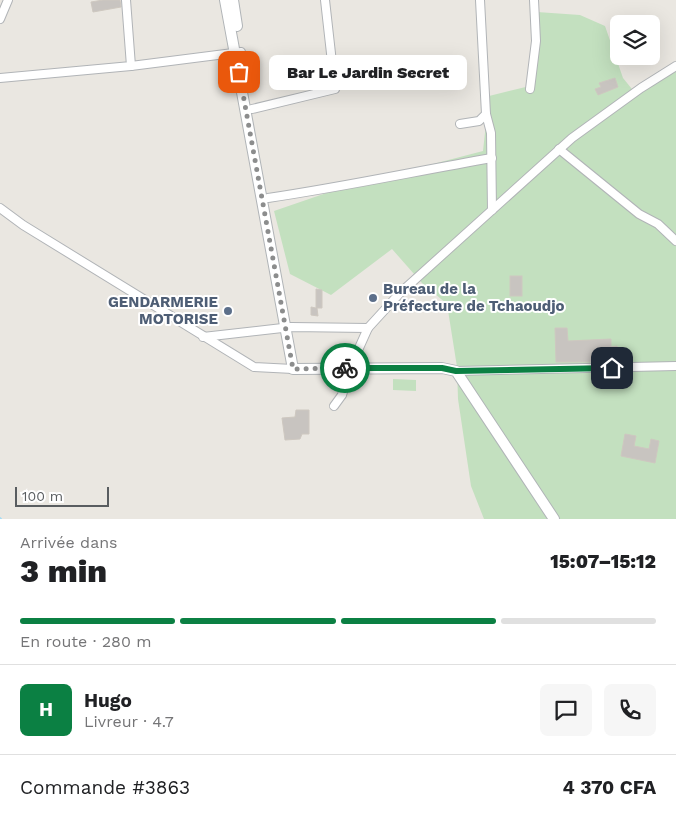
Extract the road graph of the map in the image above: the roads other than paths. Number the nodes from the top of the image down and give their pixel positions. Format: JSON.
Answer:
{"nodes":[{"id":1,"x":8,"y":0,"type":"edge"},
{"id":2,"x":126,"y":0,"type":"edge"},
{"id":3,"x":225,"y":0,"type":"edge"},
{"id":4,"x":233,"y":0,"type":"edge"},
{"id":5,"x":325,"y":0,"type":"edge"},
{"id":6,"x":480,"y":0,"type":"edge"},
{"id":7,"x":534,"y":0,"type":"edge"},
{"id":8,"x":0,"y":19,"type":"edge"},
{"id":9,"x":238,"y":52,"type":"junction"},
{"id":10,"x":131,"y":66,"type":"junction"},
{"id":11,"x":676,"y":66,"type":"edge"},
{"id":12,"x":0,"y":78,"type":"edge"},
{"id":13,"x":530,"y":89,"type":"dead end"},
{"id":14,"x":252,"y":109,"type":"junction"},
{"id":15,"x":486,"y":114,"type":"junction"},
{"id":16,"x":460,"y":124,"type":"dead end"},
{"id":17,"x":559,"y":149,"type":"junction"},
{"id":18,"x":492,"y":158,"type":"junction"},
{"id":19,"x":268,"y":198,"type":"junction"},
{"id":20,"x":0,"y":208,"type":"edge"},
{"id":21,"x":492,"y":210,"type":"junction"},
{"id":22,"x":676,"y":241,"type":"edge"},
{"id":23,"x":288,"y":327,"type":"junction"},
{"id":24,"x":368,"y":328,"type":"junction"},
{"id":25,"x":203,"y":337,"type":"junction"},
{"id":26,"x":676,"y":366,"type":"edge"},
{"id":27,"x":350,"y":368,"type":"junction"},
{"id":28,"x":296,"y":369,"type":"junction"},
{"id":29,"x":456,"y":371,"type":"junction"},
{"id":30,"x":334,"y":406,"type":"dead end"},
{"id":31,"x":554,"y":519,"type":"edge"}],
"edges":[{"from":1,"to":8,"type":"street"},
{"from":2,"to":10,"type":"street"},
{"from":3,"to":9,"type":"main road"},
{"from":4,"to":9,"type":"main road"},
{"from":5,"to":14,"type":"street"},
{"from":6,"to":15,"type":"street"},
{"from":7,"to":13,"type":"street"},
{"from":9,"to":10,"type":"street"},
{"from":9,"to":14,"type":"main road"},
{"from":9,"to":23,"type":"main road"},
{"from":10,"to":12,"type":"street"},
{"from":11,"to":17,"type":"street"},
{"from":14,"to":19,"type":"main road"},
{"from":15,"to":16,"type":"street"},
{"from":15,"to":18,"type":"street"},
{"from":17,"to":21,"type":"street"},
{"from":17,"to":22,"type":"street"},
{"from":18,"to":19,"type":"street"},
{"from":18,"to":21,"type":"street"},
{"from":19,"to":23,"type":"main road"},
{"from":20,"to":25,"type":"street"},
{"from":21,"to":24,"type":"street"},
{"from":23,"to":24,"type":"street"},
{"from":23,"to":25,"type":"street"},
{"from":23,"to":28,"type":"main road"},
{"from":24,"to":27,"type":"street"},
{"from":25,"to":28,"type":"street"},
{"from":26,"to":29,"type":"street"},
{"from":27,"to":28,"type":"main road"},
{"from":27,"to":29,"type":"main road"},
{"from":27,"to":30,"type":"street"},
{"from":29,"to":31,"type":"main road"}]}
